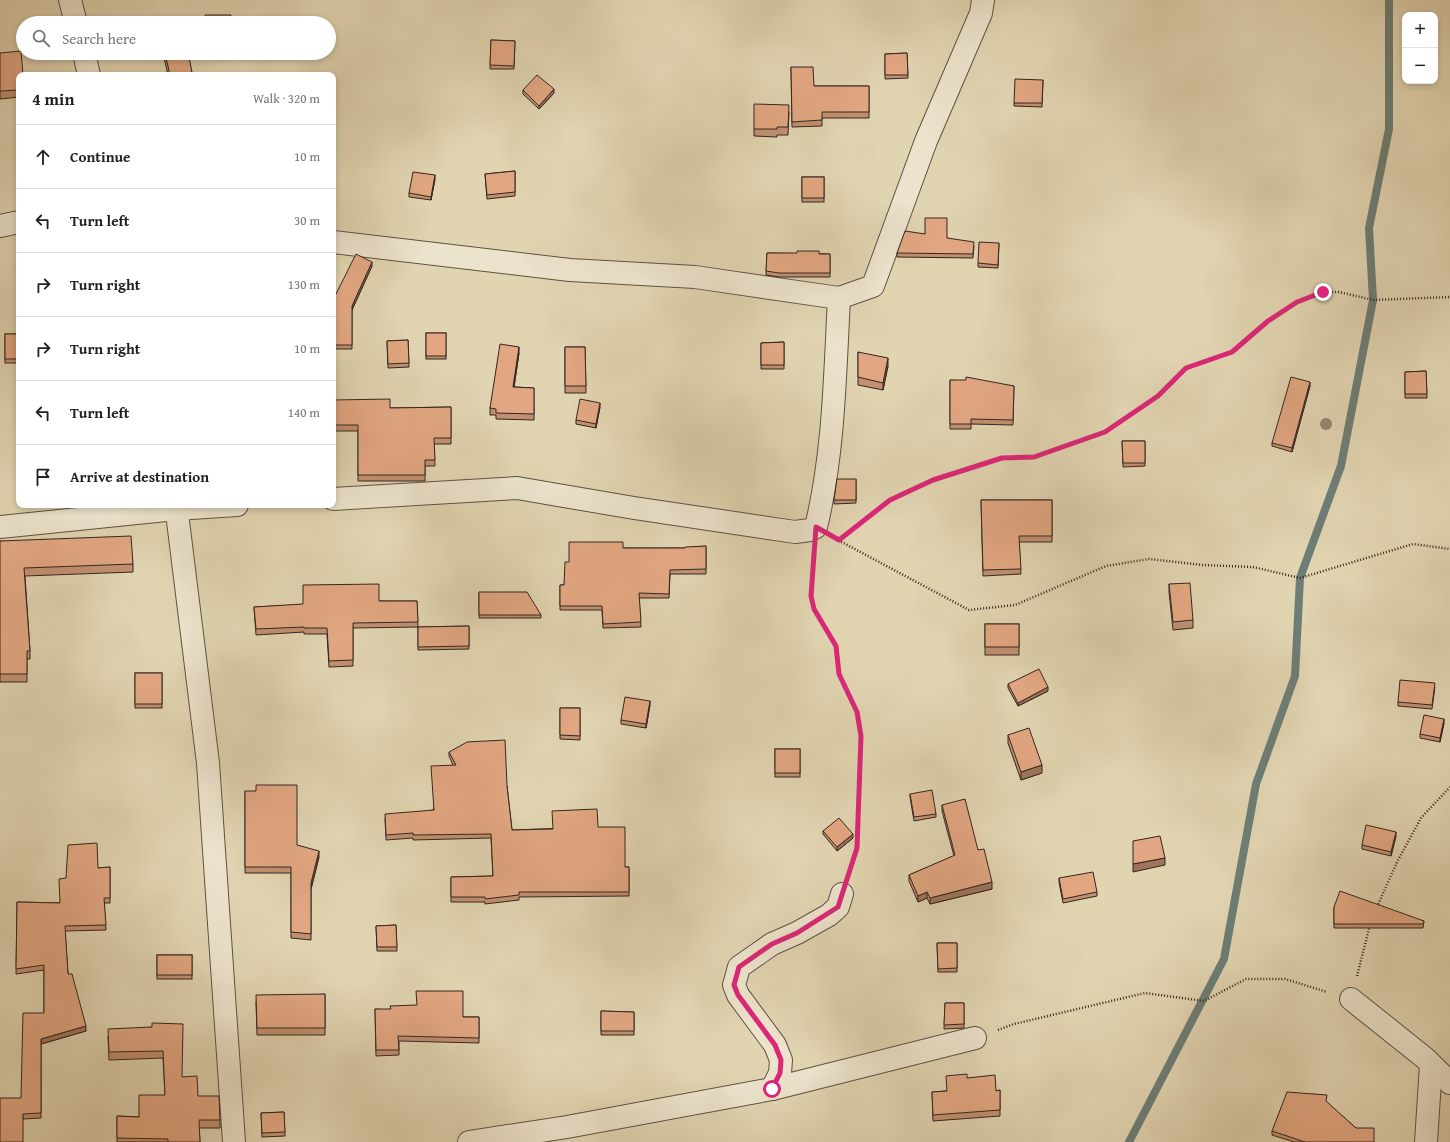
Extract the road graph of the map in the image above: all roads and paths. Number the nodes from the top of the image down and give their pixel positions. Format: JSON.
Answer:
{"nodes":[{"id":1,"x":70,"y":0,"type":"edge"},
{"id":2,"x":983,"y":0,"type":"edge"},
{"id":3,"x":74,"y":16,"type":"edge"},
{"id":4,"x":86,"y":60,"type":"edge"},
{"id":5,"x":89,"y":72,"type":"edge"},
{"id":6,"x":16,"y":223,"type":"edge"},
{"id":7,"x":0,"y":226,"type":"edge"},
{"id":8,"x":336,"y":242,"type":"edge"},
{"id":9,"x":1450,"y":297,"type":"edge"},
{"id":10,"x":839,"y":298,"type":"junction"},
{"id":11,"x":336,"y":499,"type":"edge"},
{"id":12,"x":167,"y":508,"type":"edge"},
{"id":13,"x":176,"y":508,"type":"edge"},
{"id":14,"x":0,"y":527,"type":"edge"},
{"id":15,"x":816,"y":527,"type":"junction"},
{"id":16,"x":839,"y":540,"type":"junction"},
{"id":17,"x":1450,"y":549,"type":"edge"},
{"id":18,"x":1450,"y":787,"type":"edge"},
{"id":19,"x":842,"y":894,"type":"joint"},
{"id":20,"x":1375,"y":910,"type":"edge"},
{"id":21,"x":1372,"y":917,"type":"edge"},
{"id":22,"x":1351,"y":1000,"type":"junction"},
{"id":23,"x":975,"y":1038,"type":"joint"},
{"id":24,"x":1431,"y":1065,"type":"junction"},
{"id":25,"x":1450,"y":1083,"type":"edge"},
{"id":26,"x":772,"y":1089,"type":"junction"},
{"id":27,"x":234,"y":1142,"type":"edge"},
{"id":28,"x":469,"y":1142,"type":"edge"},
{"id":29,"x":1426,"y":1142,"type":"edge"}],
"edges":[{"from":1,"to":3,"type":"street"},
{"from":2,"to":10,"type":"street"},
{"from":4,"to":5,"type":"street"},
{"from":6,"to":7,"type":"street"},
{"from":8,"to":10,"type":"street"},
{"from":9,"to":16,"type":"path"},
{"from":10,"to":15,"type":"street"},
{"from":11,"to":15,"type":"street"},
{"from":12,"to":14,"type":"street"},
{"from":13,"to":27,"type":"street"},
{"from":15,"to":16,"type":"path"},
{"from":15,"to":19,"type":"path"},
{"from":16,"to":17,"type":"path"},
{"from":18,"to":20,"type":"path"},
{"from":19,"to":26,"type":"street"},
{"from":21,"to":22,"type":"path"},
{"from":22,"to":23,"type":"path"},
{"from":22,"to":24,"type":"street"},
{"from":23,"to":26,"type":"street"},
{"from":24,"to":25,"type":"street"},
{"from":24,"to":29,"type":"street"},
{"from":26,"to":28,"type":"street"}]}
